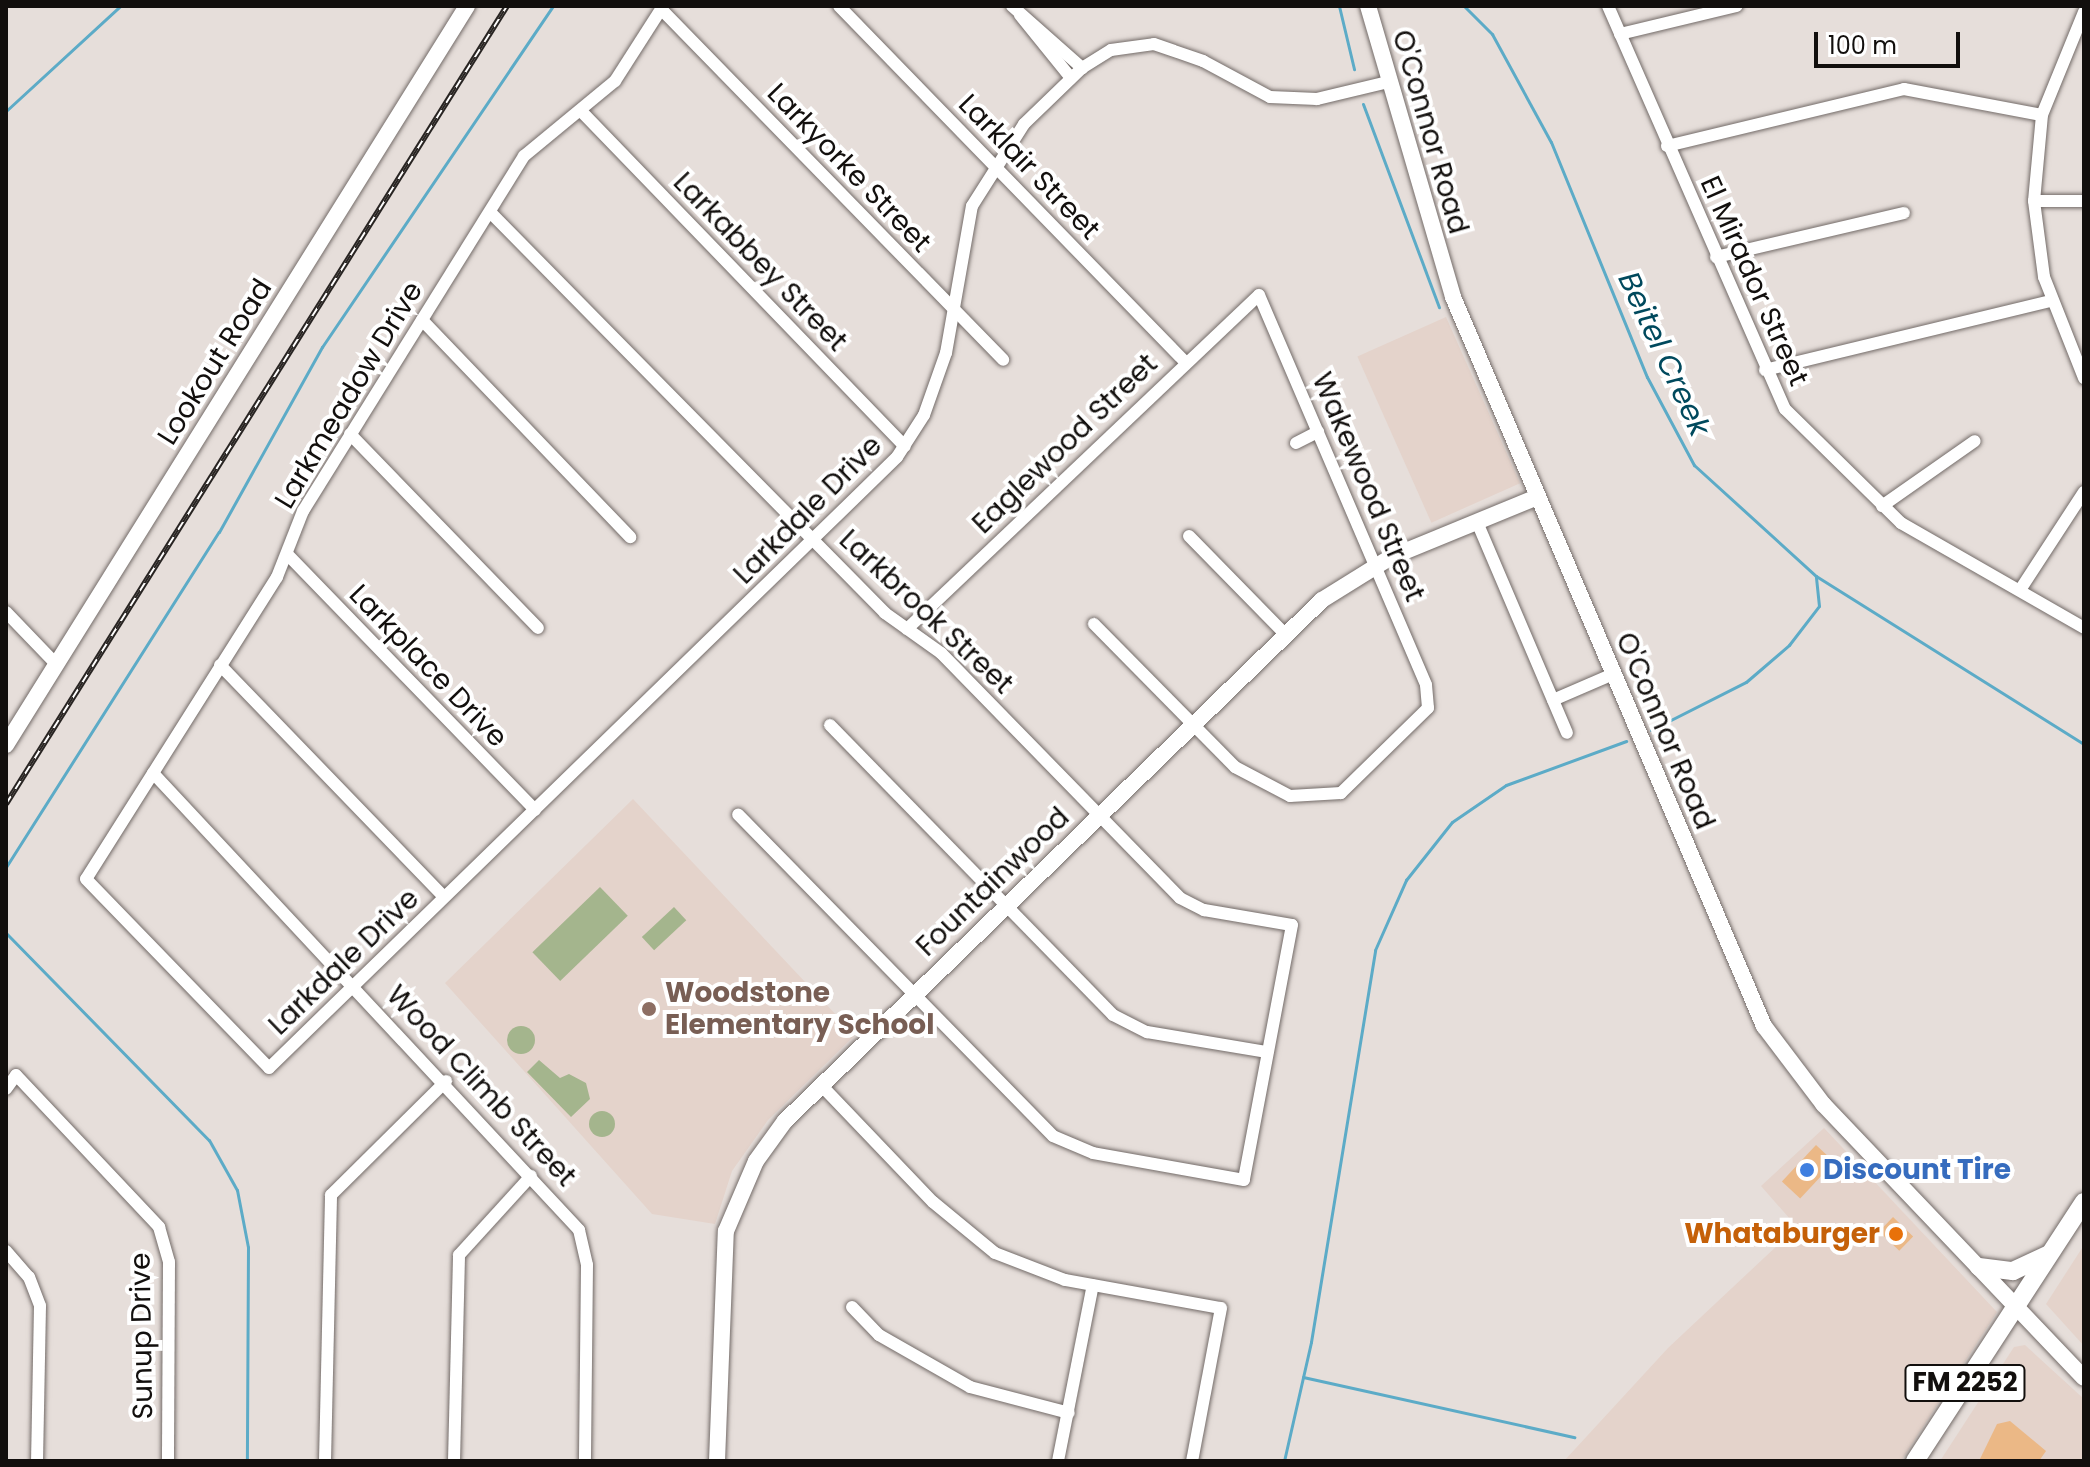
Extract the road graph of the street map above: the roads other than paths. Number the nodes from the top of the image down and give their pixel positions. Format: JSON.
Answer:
{"nodes":[{"id":1,"x":467,"y":6,"type":"edge"},
{"id":2,"x":839,"y":6,"type":"edge"},
{"id":3,"x":1368,"y":6,"type":"edge"},
{"id":4,"x":1608,"y":6,"type":"edge"},
{"id":5,"x":1737,"y":6,"type":"edge"},
{"id":6,"x":662,"y":8,"type":"edge"},
{"id":7,"x":2083,"y":8,"type":"edge"},
{"id":8,"x":1016,"y":10,"type":"edge"},
{"id":9,"x":1620,"y":34,"type":"junction"},
{"id":10,"x":1082,"y":68,"type":"junction"},
{"id":11,"x":1071,"y":78,"type":"junction"},
{"id":12,"x":1388,"y":82,"type":"junction"},
{"id":13,"x":581,"y":111,"type":"junction"},
{"id":14,"x":2042,"y":115,"type":"junction"},
{"id":15,"x":1667,"y":146,"type":"junction"},
{"id":16,"x":994,"y":165,"type":"junction"},
{"id":17,"x":2034,"y":201,"type":"junction"},
{"id":18,"x":2084,"y":201,"type":"edge"},
{"id":19,"x":490,"y":212,"type":"junction"},
{"id":20,"x":1904,"y":213,"type":"dead end"},
{"id":21,"x":1716,"y":257,"type":"junction"},
{"id":22,"x":1259,"y":295,"type":"joint"},
{"id":23,"x":2051,"y":301,"type":"junction"},
{"id":24,"x":952,"y":308,"type":"junction"},
{"id":25,"x":422,"y":320,"type":"junction"},
{"id":26,"x":1003,"y":360,"type":"dead end"},
{"id":27,"x":1185,"y":362,"type":"junction"},
{"id":28,"x":1765,"y":370,"type":"junction"},
{"id":29,"x":2084,"y":378,"type":"edge"},
{"id":30,"x":1318,"y":432,"type":"junction"},
{"id":31,"x":350,"y":434,"type":"junction"},
{"id":32,"x":1975,"y":441,"type":"dead end"},
{"id":33,"x":1296,"y":443,"type":"dead end"},
{"id":34,"x":905,"y":446,"type":"junction"},
{"id":35,"x":2084,"y":492,"type":"edge"},
{"id":36,"x":1537,"y":497,"type":"junction"},
{"id":37,"x":1882,"y":506,"type":"junction"},
{"id":38,"x":1477,"y":522,"type":"junction"},
{"id":39,"x":1189,"y":536,"type":"dead end"},
{"id":40,"x":630,"y":537,"type":"dead end"},
{"id":41,"x":815,"y":541,"type":"junction"},
{"id":42,"x":288,"y":555,"type":"junction"},
{"id":43,"x":1376,"y":566,"type":"junction"},
{"id":44,"x":2020,"y":590,"type":"junction"},
{"id":45,"x":6,"y":612,"type":"edge"},
{"id":46,"x":1094,"y":624,"type":"dead end"},
{"id":47,"x":538,"y":628,"type":"dead end"},
{"id":48,"x":2084,"y":628,"type":"edge"},
{"id":49,"x":907,"y":629,"type":"junction"},
{"id":50,"x":1285,"y":634,"type":"junction"},
{"id":51,"x":57,"y":665,"type":"junction"},
{"id":52,"x":220,"y":665,"type":"junction"},
{"id":53,"x":1613,"y":674,"type":"junction"},
{"id":54,"x":1553,"y":700,"type":"junction"},
{"id":55,"x":830,"y":725,"type":"dead end"},
{"id":56,"x":1192,"y":725,"type":"junction"},
{"id":57,"x":1567,"y":733,"type":"dead end"},
{"id":58,"x":6,"y":745,"type":"edge"},
{"id":59,"x":153,"y":773,"type":"junction"},
{"id":60,"x":535,"y":810,"type":"junction"},
{"id":61,"x":738,"y":814,"type":"dead end"},
{"id":62,"x":1101,"y":814,"type":"junction"},
{"id":63,"x":444,"y":897,"type":"junction"},
{"id":64,"x":1007,"y":905,"type":"junction"},
{"id":65,"x":355,"y":984,"type":"junction"},
{"id":66,"x":913,"y":996,"type":"junction"},
{"id":67,"x":1267,"y":1052,"type":"junction"},
{"id":68,"x":269,"y":1068,"type":"joint"},
{"id":69,"x":446,"y":1081,"type":"junction"},
{"id":70,"x":821,"y":1085,"type":"junction"},
{"id":71,"x":6,"y":1089,"type":"edge"},
{"id":72,"x":531,"y":1176,"type":"junction"},
{"id":73,"x":2084,"y":1202,"type":"edge"},
{"id":74,"x":6,"y":1251,"type":"edge"},
{"id":75,"x":2050,"y":1254,"type":"junction"},
{"id":76,"x":1979,"y":1267,"type":"junction"},
{"id":77,"x":1093,"y":1285,"type":"junction"},
{"id":78,"x":2016,"y":1306,"type":"junction"},
{"id":79,"x":852,"y":1307,"type":"dead end"},
{"id":80,"x":2084,"y":1378,"type":"edge"},
{"id":81,"x":1069,"y":1413,"type":"junction"},
{"id":82,"x":37,"y":1461,"type":"edge"},
{"id":83,"x":168,"y":1461,"type":"edge"},
{"id":84,"x":325,"y":1461,"type":"edge"},
{"id":85,"x":454,"y":1461,"type":"edge"},
{"id":86,"x":585,"y":1461,"type":"edge"},
{"id":87,"x":717,"y":1461,"type":"edge"},
{"id":88,"x":1058,"y":1461,"type":"edge"},
{"id":89,"x":1192,"y":1461,"type":"edge"},
{"id":90,"x":1915,"y":1461,"type":"edge"}],
"edges":[{"from":1,"to":51,"type":"street","name":"Lookout Road"},
{"from":2,"to":16,"type":"street","name":"Larklair Street"},
{"from":3,"to":12,"type":"street","name":"O'Connor Road"},
{"from":4,"to":9,"type":"street","name":"El Mirador Street"},
{"from":5,"to":9,"type":"street"},
{"from":6,"to":13,"type":"street","name":"Larkmeadow Drive"},
{"from":6,"to":24,"type":"street","name":"Larkyorke Street"},
{"from":7,"to":14,"type":"street"},
{"from":8,"to":10,"type":"street"},
{"from":8,"to":11,"type":"street"},
{"from":9,"to":15,"type":"street","name":"El Mirador Street"},
{"from":10,"to":11,"type":"street","name":"Larkdale Drive"},
{"from":10,"to":12,"type":"street","name":"Larkdale Drive"},
{"from":11,"to":16,"type":"street","name":"Larkdale Drive"},
{"from":12,"to":36,"type":"street","name":"O'Connor Road"},
{"from":13,"to":19,"type":"street","name":"Larkmeadow Drive"},
{"from":13,"to":34,"type":"street","name":"Larkabbey Street"},
{"from":14,"to":15,"type":"street"},
{"from":14,"to":17,"type":"street"},
{"from":15,"to":21,"type":"street","name":"El Mirador Street"},
{"from":16,"to":24,"type":"street","name":"Larkdale Drive"},
{"from":16,"to":27,"type":"street","name":"Larklair Street"},
{"from":17,"to":18,"type":"street"},
{"from":17,"to":23,"type":"street"},
{"from":19,"to":25,"type":"street","name":"Larkmeadow Drive"},
{"from":19,"to":41,"type":"street","name":"Larkbrook Street"},
{"from":20,"to":21,"type":"street"},
{"from":21,"to":28,"type":"street","name":"El Mirador Street"},
{"from":22,"to":27,"type":"street","name":"Eaglewood Street"},
{"from":22,"to":30,"type":"street","name":"Wakewood Street"},
{"from":23,"to":28,"type":"street"},
{"from":23,"to":29,"type":"street"},
{"from":24,"to":26,"type":"street","name":"Larkyorke Street"},
{"from":24,"to":34,"type":"street","name":"Larkdale Drive"},
{"from":25,"to":31,"type":"street","name":"Larkmeadow Drive"},
{"from":25,"to":40,"type":"street"},
{"from":27,"to":49,"type":"street","name":"Eaglewood Street"},
{"from":28,"to":37,"type":"street","name":"El Mirador Street"},
{"from":30,"to":33,"type":"street"},
{"from":30,"to":43,"type":"street","name":"Wakewood Street"},
{"from":31,"to":42,"type":"street","name":"Larkmeadow Drive"},
{"from":31,"to":47,"type":"street"},
{"from":32,"to":37,"type":"street"},
{"from":34,"to":41,"type":"street","name":"Larkdale Drive"},
{"from":35,"to":44,"type":"street"},
{"from":36,"to":38,"type":"street","name":"Fountainwood"},
{"from":36,"to":53,"type":"street","name":"O'Connor Road"},
{"from":37,"to":44,"type":"street","name":"El Mirador Street"},
{"from":38,"to":43,"type":"street","name":"Fountainwood"},
{"from":38,"to":54,"type":"street"},
{"from":39,"to":50,"type":"street"},
{"from":41,"to":49,"type":"street","name":"Larkbrook Street"},
{"from":41,"to":60,"type":"street","name":"Larkdale Drive"},
{"from":42,"to":52,"type":"street","name":"Larkmeadow Drive"},
{"from":42,"to":60,"type":"street","name":"Larkplace Drive"},
{"from":43,"to":50,"type":"street","name":"Fountainwood"},
{"from":43,"to":56,"type":"street","name":"Wakewood Street"},
{"from":44,"to":48,"type":"street","name":"El Mirador Street"},
{"from":45,"to":51,"type":"street"},
{"from":46,"to":56,"type":"street"},
{"from":49,"to":62,"type":"street","name":"Larkbrook Street"},
{"from":50,"to":56,"type":"street","name":"Fountainwood"},
{"from":51,"to":58,"type":"street","name":"Lookout Road"},
{"from":52,"to":59,"type":"street","name":"Larkmeadow Drive"},
{"from":52,"to":63,"type":"street"},
{"from":53,"to":54,"type":"street"},
{"from":53,"to":76,"type":"street","name":"O'Connor Road"},
{"from":54,"to":57,"type":"street"},
{"from":55,"to":64,"type":"street"},
{"from":56,"to":62,"type":"street","name":"Fountainwood"},
{"from":59,"to":65,"type":"street","name":"Wood Climb Street"},
{"from":59,"to":68,"type":"street","name":"Larkmeadow Drive"},
{"from":60,"to":63,"type":"street","name":"Larkdale Drive"},
{"from":61,"to":66,"type":"street"},
{"from":62,"to":64,"type":"street","name":"Fountainwood"},
{"from":62,"to":67,"type":"street","name":"Larkbrook Street"},
{"from":63,"to":65,"type":"street","name":"Larkdale Drive"},
{"from":64,"to":66,"type":"street","name":"Fountainwood"},
{"from":64,"to":67,"type":"street"},
{"from":65,"to":68,"type":"street","name":"Larkdale Drive"},
{"from":65,"to":69,"type":"street","name":"Wood Climb Street"},
{"from":66,"to":67,"type":"street"},
{"from":66,"to":70,"type":"street","name":"Fountainwood"},
{"from":69,"to":72,"type":"street","name":"Wood Climb Street"},
{"from":69,"to":84,"type":"street"},
{"from":70,"to":77,"type":"street"},
{"from":70,"to":87,"type":"street","name":"Fountainwood"},
{"from":71,"to":83,"type":"street","name":"Sunup Drive"},
{"from":72,"to":85,"type":"street"},
{"from":72,"to":86,"type":"street","name":"Wood Climb Street"},
{"from":73,"to":75,"type":"main road","number":"FM 2252"},
{"from":74,"to":82,"type":"street"},
{"from":75,"to":76,"type":"main road"},
{"from":75,"to":78,"type":"main road","number":"FM 2252"},
{"from":76,"to":78,"type":"street","name":"O'Connor Road"},
{"from":77,"to":81,"type":"street"},
{"from":77,"to":89,"type":"street"},
{"from":78,"to":80,"type":"street","name":"O'Connor Road"},
{"from":78,"to":90,"type":"main road","number":"FM 2252"},
{"from":79,"to":81,"type":"street"},
{"from":81,"to":88,"type":"street"}]}
